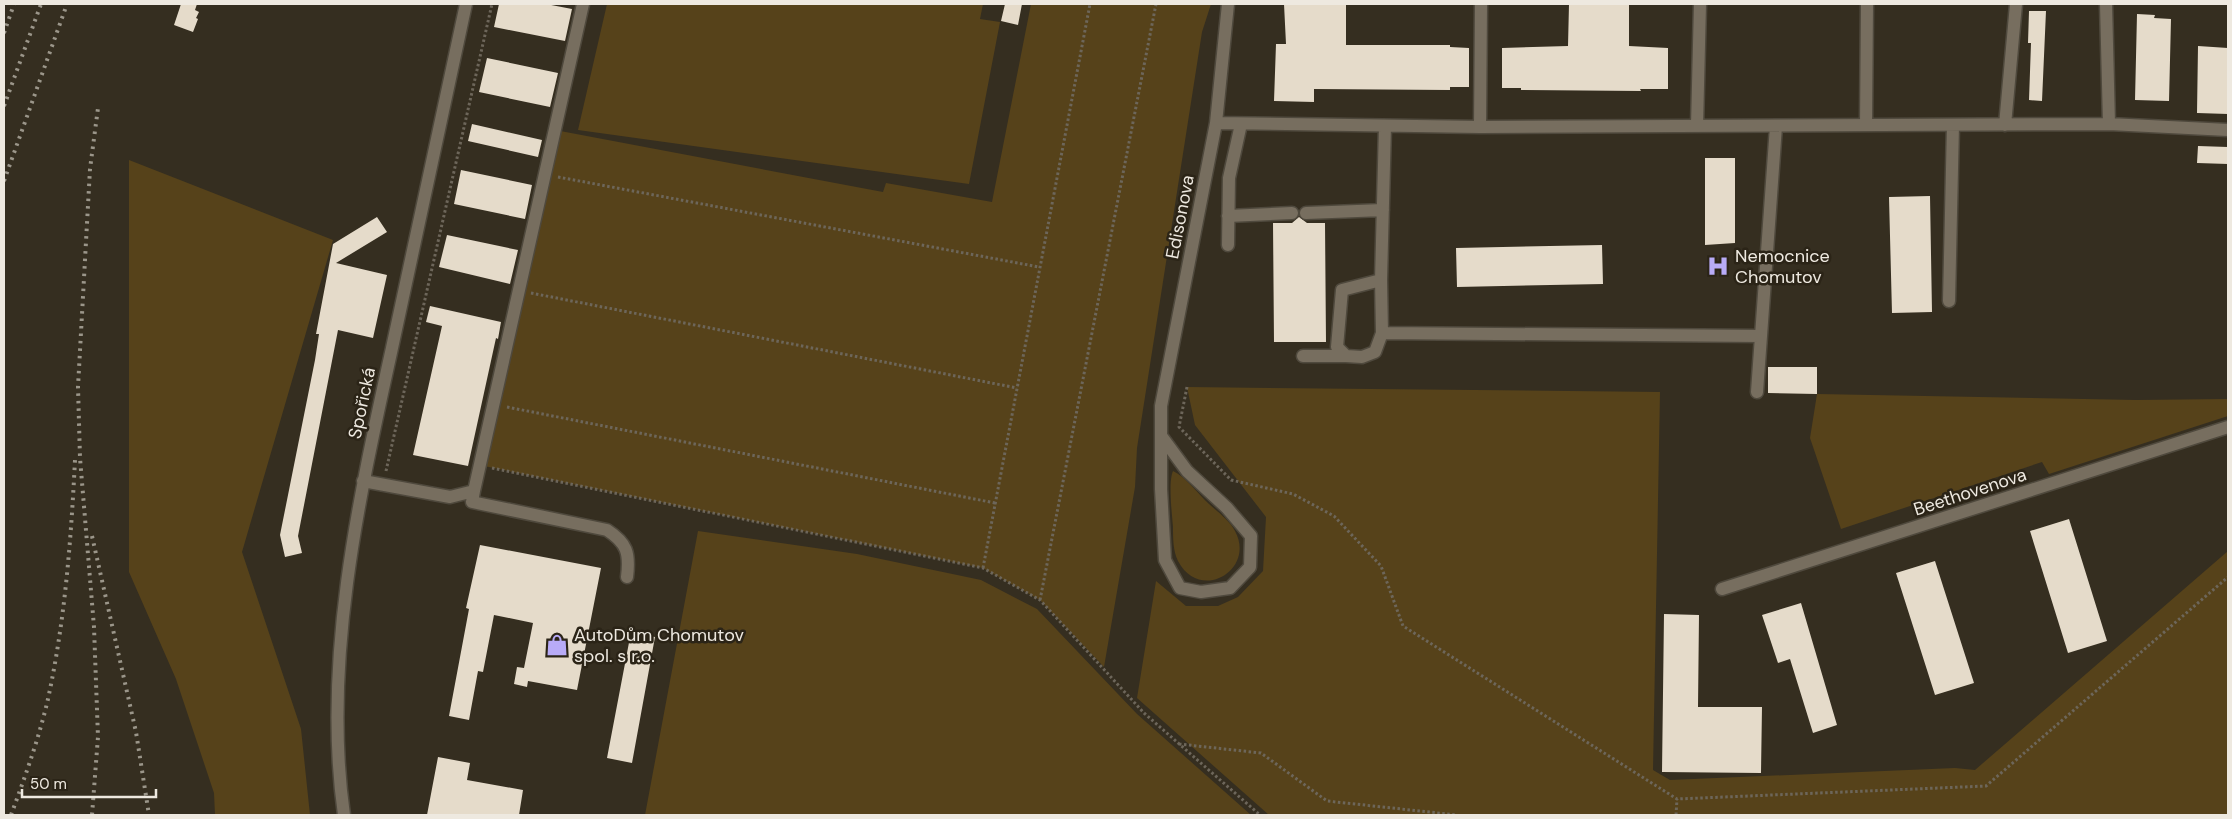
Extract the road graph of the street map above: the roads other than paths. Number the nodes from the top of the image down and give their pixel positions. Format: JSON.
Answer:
{"nodes":[{"id":1,"x":466,"y":4,"type":"edge"},
{"id":2,"x":583,"y":4,"type":"edge"},
{"id":3,"x":1228,"y":4,"type":"edge"},
{"id":4,"x":1481,"y":4,"type":"edge"},
{"id":5,"x":1700,"y":4,"type":"edge"},
{"id":6,"x":1867,"y":4,"type":"edge"},
{"id":7,"x":2016,"y":4,"type":"edge"},
{"id":8,"x":2106,"y":4,"type":"edge"},
{"id":9,"x":1216,"y":123,"type":"junction"},
{"id":10,"x":1241,"y":124,"type":"junction"},
{"id":11,"x":2109,"y":124,"type":"junction"},
{"id":12,"x":1866,"y":125,"type":"junction"},
{"id":13,"x":1953,"y":125,"type":"junction"},
{"id":14,"x":2005,"y":125,"type":"junction"},
{"id":15,"x":1385,"y":126,"type":"junction"},
{"id":16,"x":1697,"y":126,"type":"junction"},
{"id":17,"x":1776,"y":126,"type":"junction"},
{"id":18,"x":1480,"y":127,"type":"junction"},
{"id":19,"x":2228,"y":130,"type":"edge"},
{"id":20,"x":1383,"y":210,"type":"junction"},
{"id":21,"x":1292,"y":213,"type":"dead end"},
{"id":22,"x":1306,"y":213,"type":"dead end"},
{"id":23,"x":1228,"y":216,"type":"junction"},
{"id":24,"x":1228,"y":245,"type":"dead end"},
{"id":25,"x":1381,"y":280,"type":"junction"},
{"id":26,"x":1949,"y":301,"type":"dead end"},
{"id":27,"x":1382,"y":333,"type":"junction"},
{"id":28,"x":1761,"y":336,"type":"junction"},
{"id":29,"x":1303,"y":356,"type":"dead end"},
{"id":30,"x":1346,"y":356,"type":"junction"},
{"id":31,"x":1757,"y":392,"type":"dead end"},
{"id":32,"x":2228,"y":427,"type":"edge"},
{"id":33,"x":1162,"y":437,"type":"junction"},
{"id":34,"x":363,"y":480,"type":"junction"},
{"id":35,"x":474,"y":491,"type":"junction"},
{"id":36,"x":627,"y":577,"type":"dead end"},
{"id":37,"x":1722,"y":589,"type":"dead end"},
{"id":38,"x":344,"y":815,"type":"edge"}],
"edges":[{"from":1,"to":34,"type":"street","name":"Spořická"},
{"from":2,"to":35,"type":"street"},
{"from":3,"to":9,"type":"street","name":"Edisonova"},
{"from":4,"to":18,"type":"street"},
{"from":5,"to":16,"type":"street"},
{"from":6,"to":12,"type":"street"},
{"from":7,"to":14,"type":"street"},
{"from":8,"to":11,"type":"street"},
{"from":9,"to":10,"type":"street"},
{"from":9,"to":33,"type":"street","name":"Edisonova"},
{"from":10,"to":15,"type":"street"},
{"from":10,"to":23,"type":"street"},
{"from":11,"to":14,"type":"street"},
{"from":11,"to":19,"type":"street"},
{"from":12,"to":13,"type":"street"},
{"from":12,"to":17,"type":"street"},
{"from":13,"to":14,"type":"street"},
{"from":13,"to":26,"type":"street"},
{"from":15,"to":18,"type":"street"},
{"from":15,"to":20,"type":"street"},
{"from":16,"to":17,"type":"street"},
{"from":16,"to":18,"type":"street"},
{"from":17,"to":28,"type":"street"},
{"from":20,"to":22,"type":"street"},
{"from":20,"to":25,"type":"street"},
{"from":21,"to":23,"type":"street"},
{"from":23,"to":24,"type":"street"},
{"from":25,"to":27,"type":"street"},
{"from":25,"to":30,"type":"street"},
{"from":27,"to":28,"type":"street"},
{"from":27,"to":30,"type":"street"},
{"from":28,"to":31,"type":"street"},
{"from":29,"to":30,"type":"street"},
{"from":32,"to":37,"type":"street","name":"Beethovenova"},
{"from":33,"to":33,"type":"street","name":"Edisonova"},
{"from":34,"to":35,"type":"street"},
{"from":34,"to":38,"type":"street","name":"Spořická"},
{"from":35,"to":36,"type":"street"}]}
